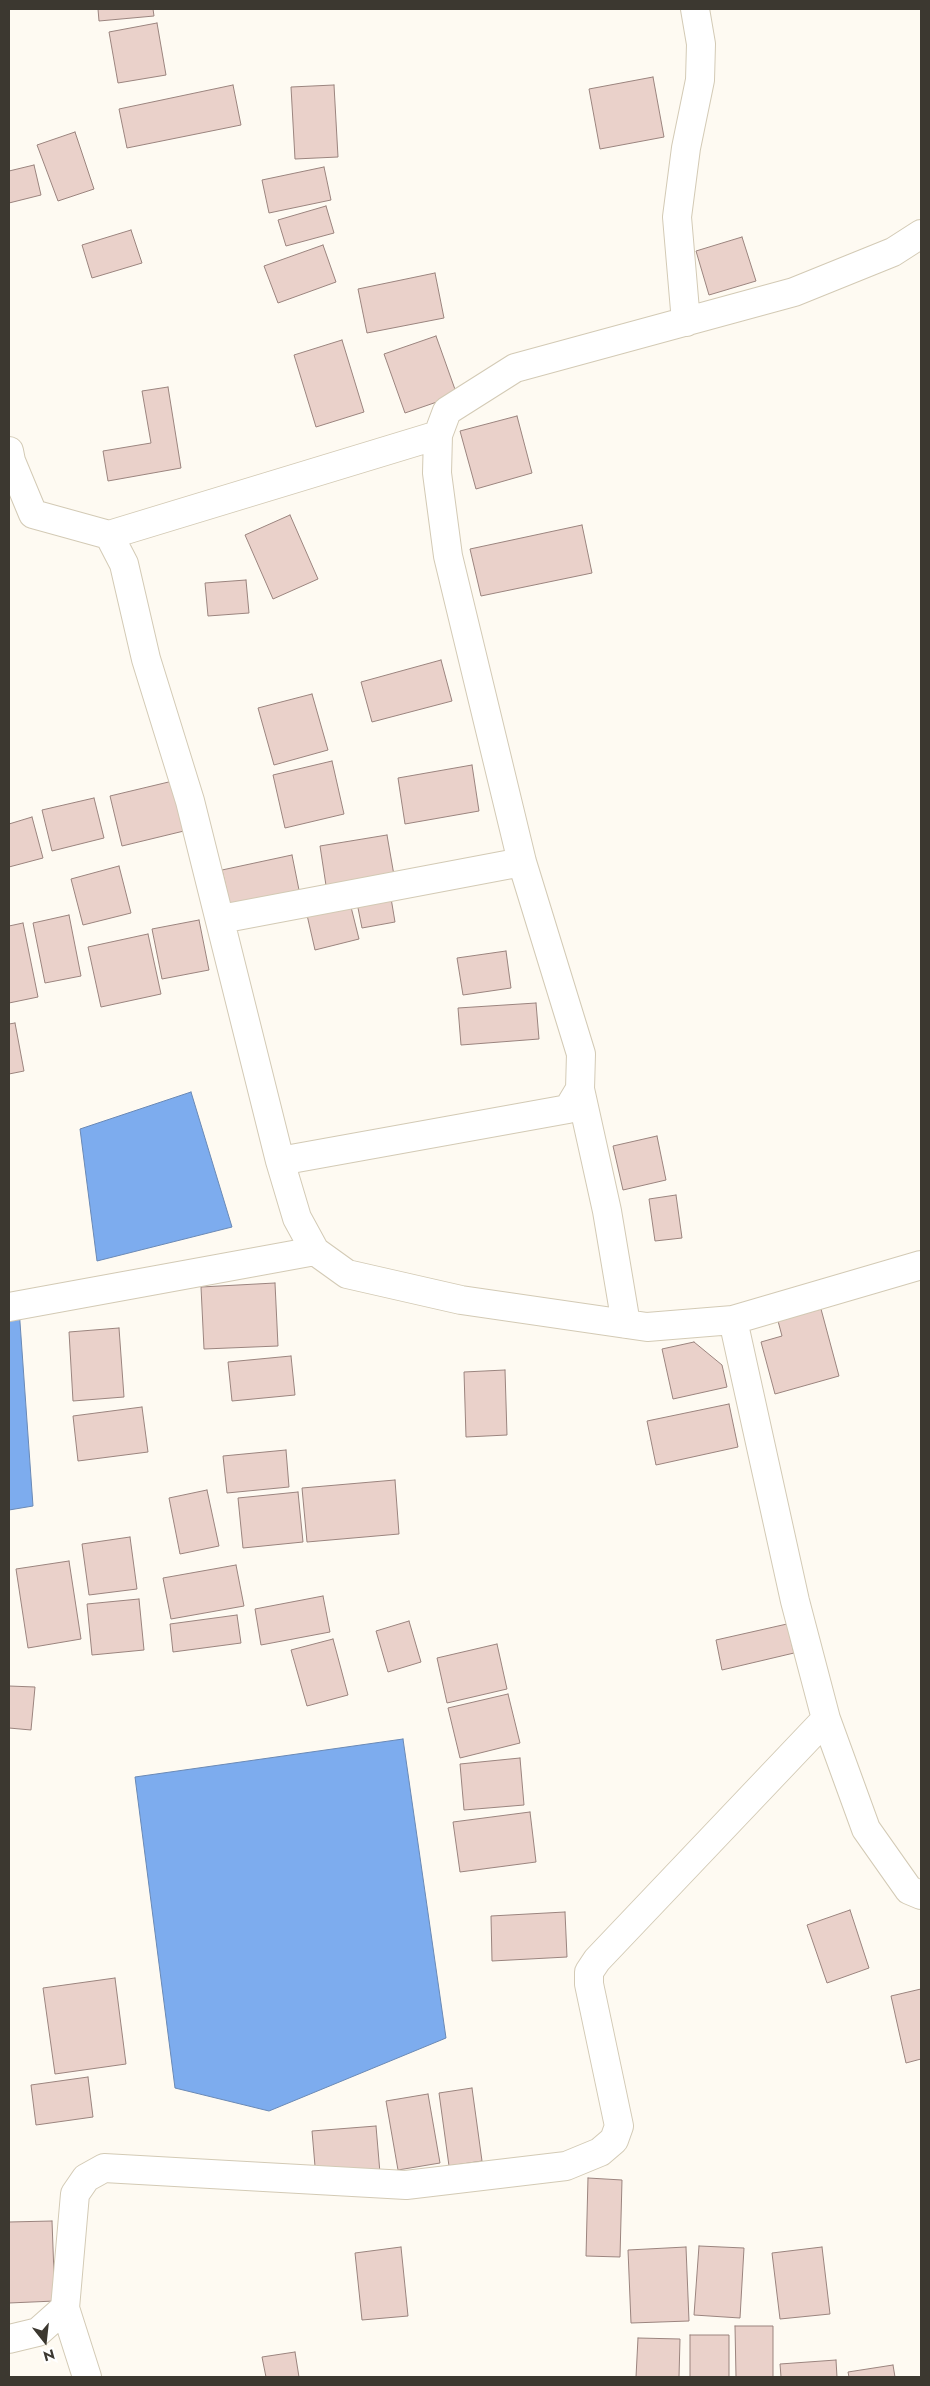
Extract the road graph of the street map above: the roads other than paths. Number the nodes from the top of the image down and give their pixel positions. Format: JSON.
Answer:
{"nodes":[{"id":1,"x":695,"y":9,"type":"edge"},
{"id":2,"x":921,"y":234,"type":"edge"},
{"id":3,"x":686,"y":322,"type":"junction"},
{"id":4,"x":438,"y":435,"type":"junction"},
{"id":5,"x":9,"y":451,"type":"edge"},
{"id":6,"x":21,"y":512,"type":"edge"},
{"id":7,"x":109,"y":535,"type":"junction"},
{"id":8,"x":522,"y":862,"type":"junction"},
{"id":9,"x":221,"y":919,"type":"junction"},
{"id":10,"x":580,"y":1089,"type":"junction"},
{"id":11,"x":280,"y":1161,"type":"junction"},
{"id":12,"x":315,"y":1250,"type":"junction"},
{"id":13,"x":921,"y":1265,"type":"edge"},
{"id":14,"x":9,"y":1307,"type":"edge"},
{"id":15,"x":733,"y":1320,"type":"junction"},
{"id":16,"x":626,"y":1324,"type":"junction"},
{"id":17,"x":826,"y":1719,"type":"junction"},
{"id":18,"x":921,"y":1895,"type":"edge"},
{"id":19,"x":65,"y":2308,"type":"junction"},
{"id":20,"x":9,"y":2339,"type":"edge"},
{"id":21,"x":87,"y":2377,"type":"edge"}],
"edges":[{"from":1,"to":3,"type":"street"},
{"from":2,"to":3,"type":"street"},
{"from":3,"to":4,"type":"street"},
{"from":4,"to":7,"type":"street"},
{"from":4,"to":8,"type":"street"},
{"from":5,"to":6,"type":"street"},
{"from":6,"to":7,"type":"street"},
{"from":7,"to":9,"type":"street"},
{"from":8,"to":9,"type":"street"},
{"from":8,"to":10,"type":"street"},
{"from":9,"to":11,"type":"street"},
{"from":10,"to":11,"type":"street"},
{"from":10,"to":16,"type":"street"},
{"from":11,"to":12,"type":"street"},
{"from":12,"to":14,"type":"street"},
{"from":12,"to":16,"type":"street"},
{"from":13,"to":15,"type":"street"},
{"from":15,"to":16,"type":"street"},
{"from":15,"to":17,"type":"street"},
{"from":17,"to":18,"type":"street"},
{"from":17,"to":19,"type":"street"},
{"from":19,"to":20,"type":"street"},
{"from":19,"to":21,"type":"street"}]}
